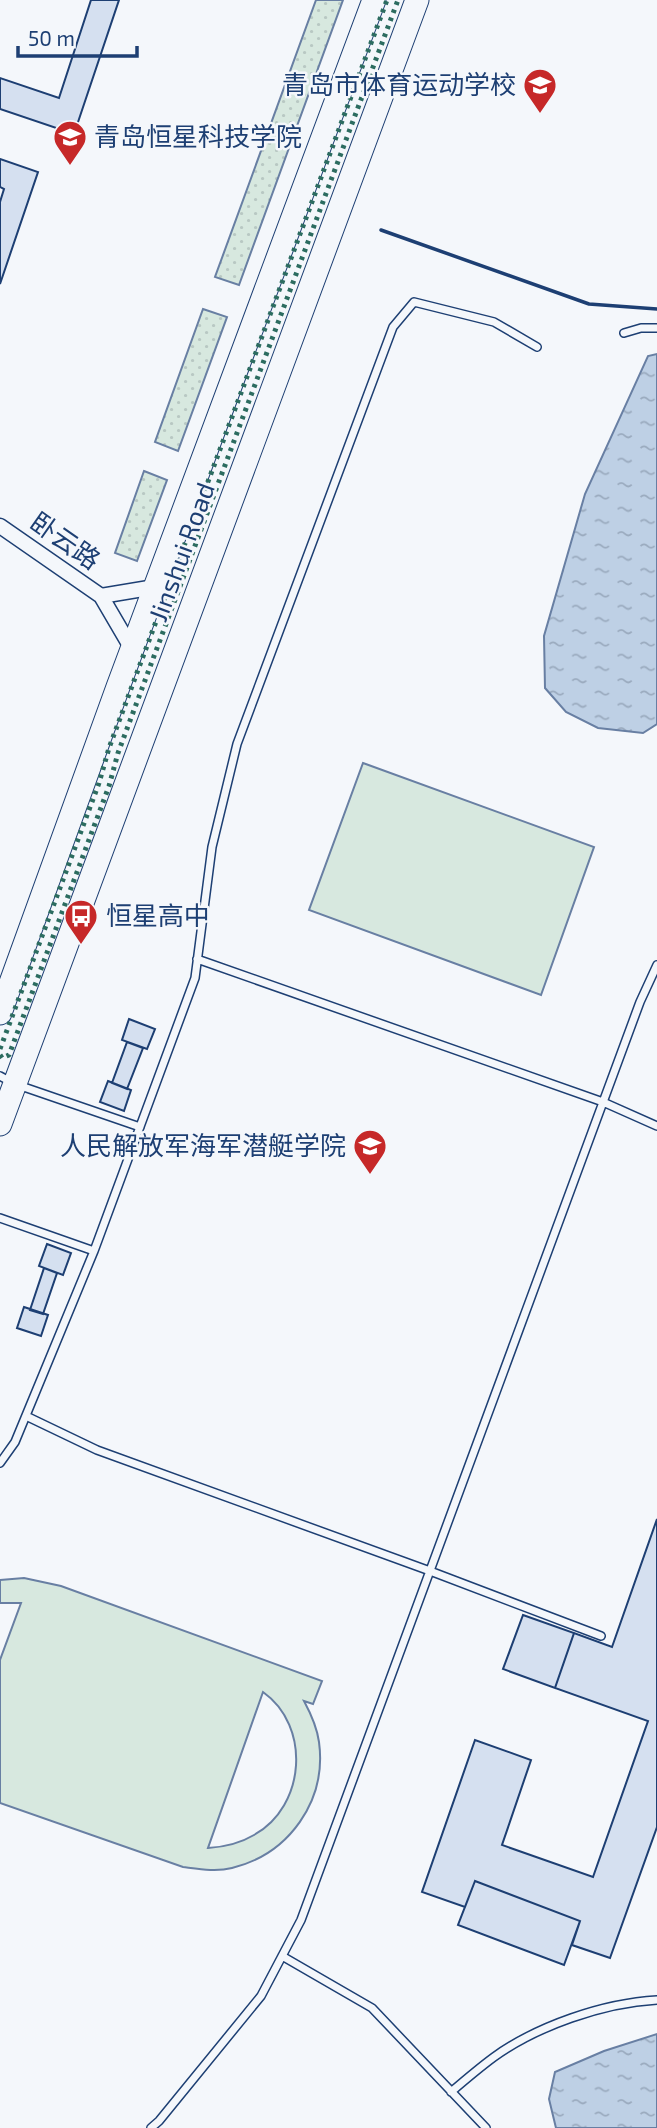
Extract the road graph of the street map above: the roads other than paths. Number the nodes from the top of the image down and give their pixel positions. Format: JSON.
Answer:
{"nodes":[{"id":1,"x":374,"y":0,"type":"edge"},
{"id":2,"x":417,"y":0,"type":"edge"},
{"id":3,"x":657,"y":328,"type":"edge"},
{"id":4,"x":624,"y":333,"type":"dead end"},
{"id":5,"x":537,"y":347,"type":"dead end"},
{"id":6,"x":0,"y":526,"type":"edge"},
{"id":7,"x":155,"y":587,"type":"junction"},
{"id":8,"x":101,"y":596,"type":"junction"},
{"id":9,"x":132,"y":649,"type":"junction"},
{"id":10,"x":197,"y":959,"type":"junction"},
{"id":11,"x":657,"y":965,"type":"edge"},
{"id":12,"x":0,"y":1013,"type":"edge"},
{"id":13,"x":7,"y":1080,"type":"edge"},
{"id":14,"x":603,"y":1102,"type":"junction"},
{"id":15,"x":0,"y":1124,"type":"edge"},
{"id":16,"x":657,"y":1126,"type":"edge"},
{"id":17,"x":140,"y":1127,"type":"junction"},
{"id":18,"x":0,"y":1218,"type":"edge"},
{"id":19,"x":94,"y":1251,"type":"junction"},
{"id":20,"x":26,"y":1416,"type":"junction"},
{"id":21,"x":0,"y":1463,"type":"edge"},
{"id":22,"x":430,"y":1571,"type":"junction"},
{"id":23,"x":601,"y":1636,"type":"dead end"},
{"id":24,"x":282,"y":1956,"type":"junction"},
{"id":25,"x":657,"y":2000,"type":"edge"},
{"id":26,"x":452,"y":2092,"type":"junction"},
{"id":27,"x":151,"y":2128,"type":"edge"},
{"id":28,"x":486,"y":2128,"type":"edge"}],
"edges":[{"from":1,"to":7,"type":"main road","name":"Jinshui Road"},
{"from":2,"to":13,"type":"main road","name":"Jinshui Road"},
{"from":3,"to":4,"type":"lane"},
{"from":5,"to":10,"type":"lane"},
{"from":6,"to":8,"type":"street","name":"卧云路"},
{"from":7,"to":8,"type":"street","name":"卧云路"},
{"from":7,"to":9,"type":"main road","name":"Jinshui Road"},
{"from":8,"to":9,"type":"street","name":"卧云路"},
{"from":9,"to":12,"type":"main road","name":"Jinshui Road"},
{"from":10,"to":14,"type":"lane"},
{"from":10,"to":17,"type":"lane"},
{"from":11,"to":14,"type":"lane"},
{"from":13,"to":15,"type":"main road","name":"Jinshui Road"},
{"from":13,"to":17,"type":"lane"},
{"from":14,"to":16,"type":"lane"},
{"from":14,"to":22,"type":"lane"},
{"from":17,"to":19,"type":"lane"},
{"from":18,"to":19,"type":"lane"},
{"from":19,"to":20,"type":"lane"},
{"from":20,"to":21,"type":"lane"},
{"from":20,"to":22,"type":"lane"},
{"from":22,"to":23,"type":"lane"},
{"from":22,"to":24,"type":"lane"},
{"from":24,"to":26,"type":"lane"},
{"from":24,"to":27,"type":"lane"},
{"from":25,"to":26,"type":"lane"},
{"from":26,"to":28,"type":"lane"}]}
